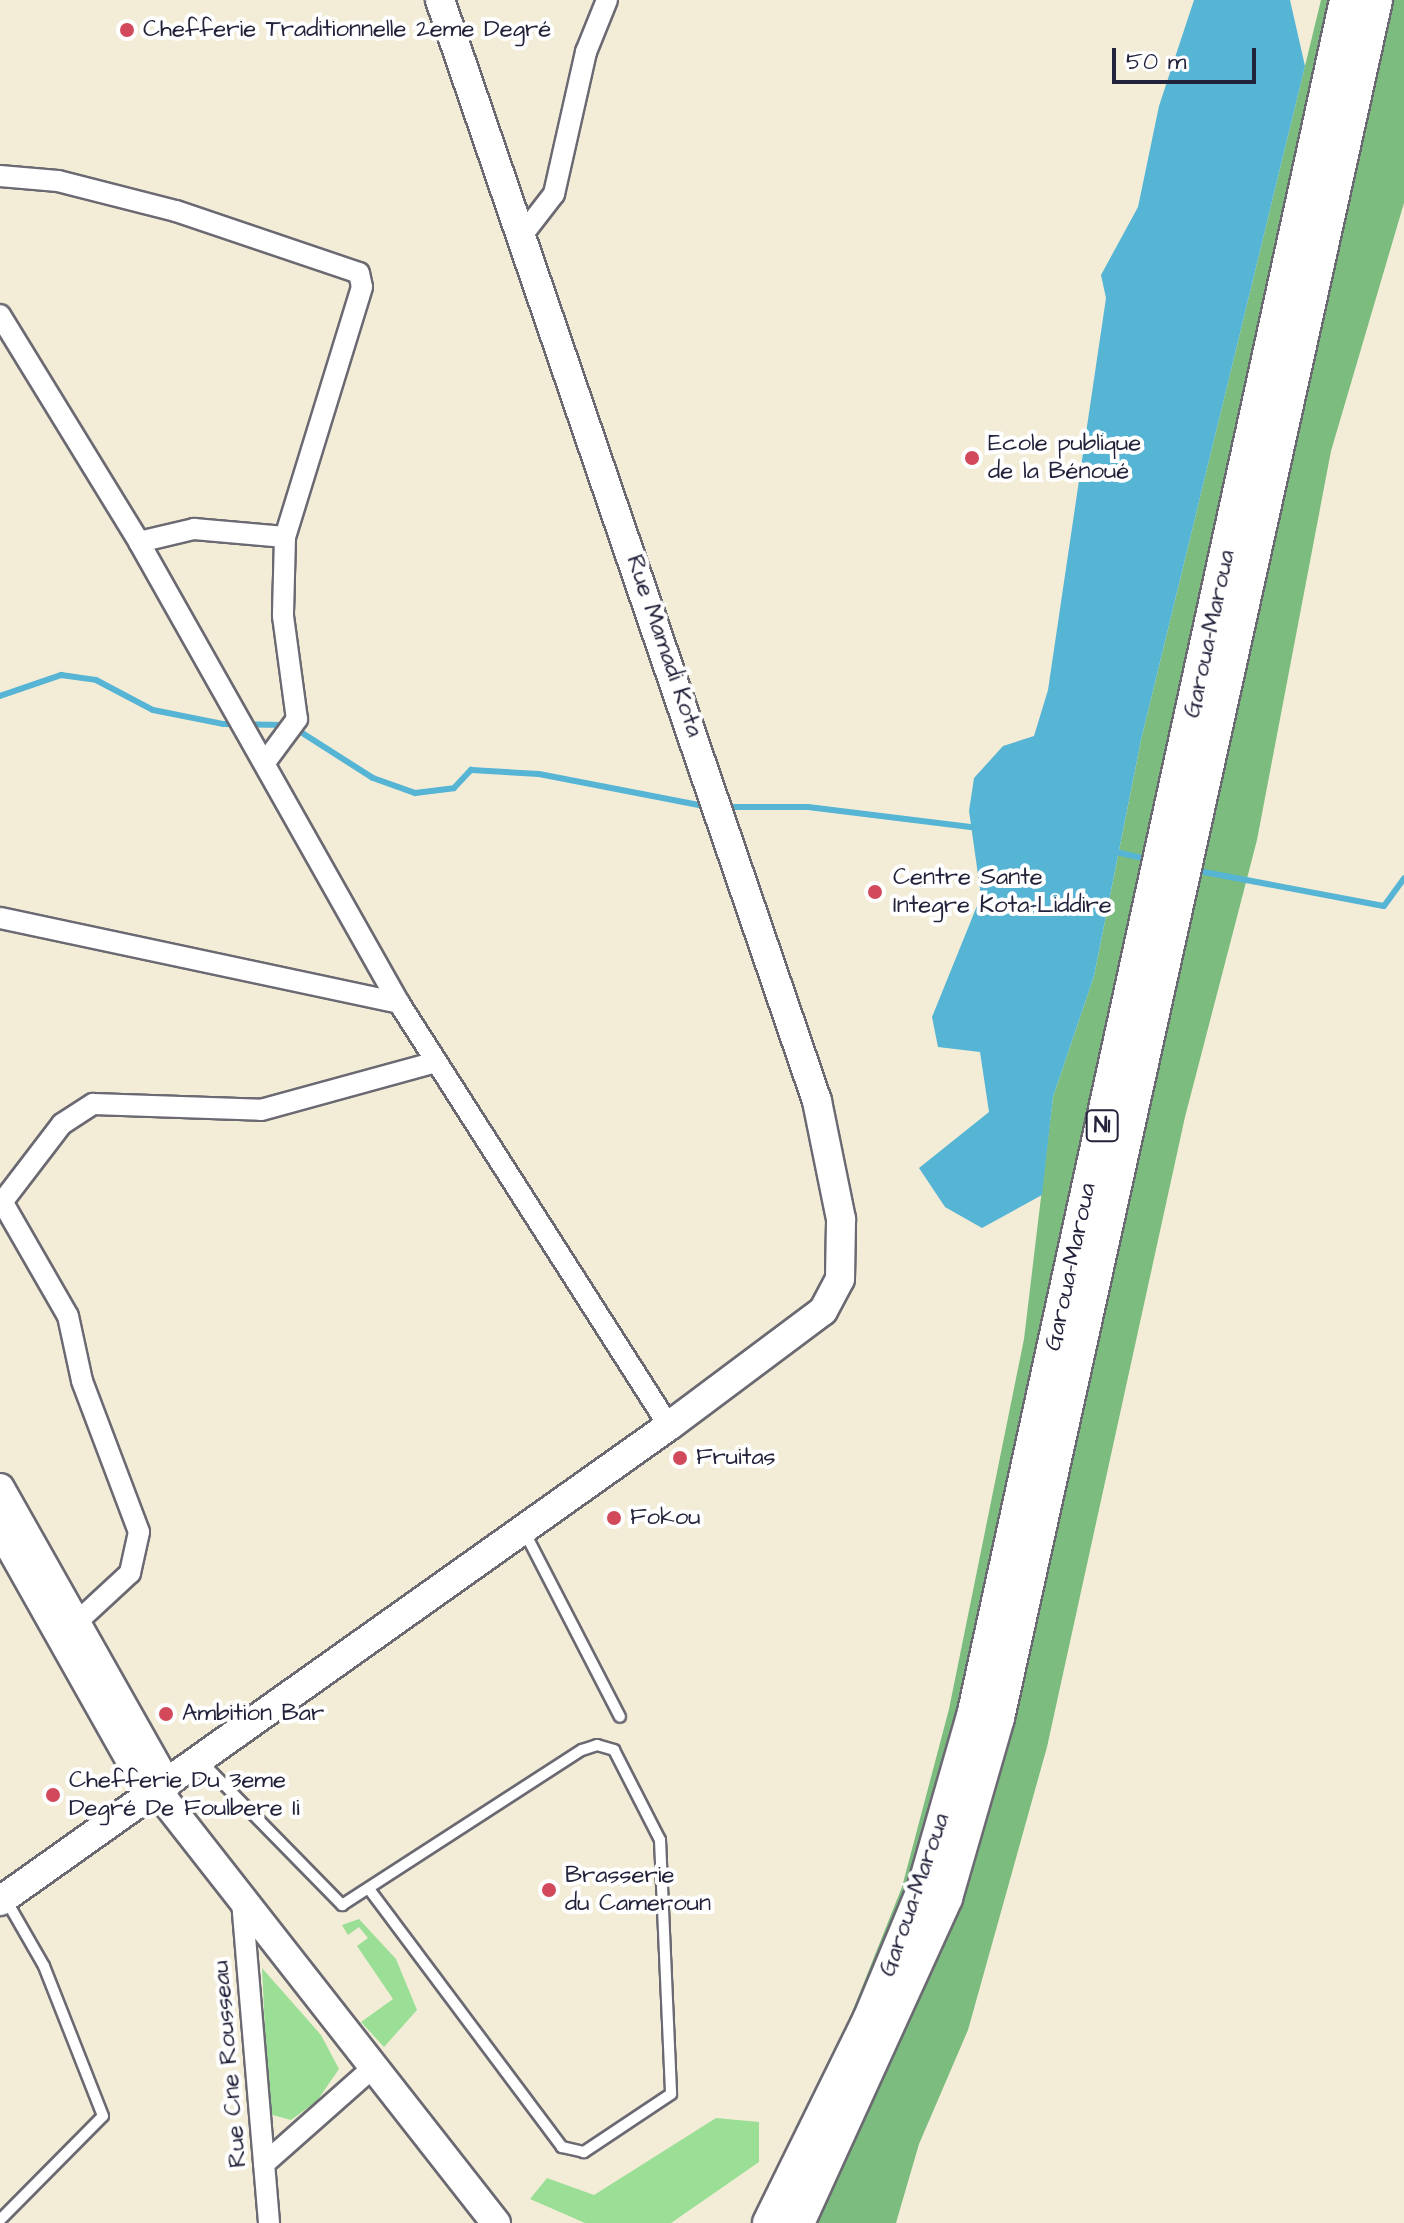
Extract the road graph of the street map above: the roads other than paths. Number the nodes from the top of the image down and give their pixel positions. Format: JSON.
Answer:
{"nodes":[{"id":1,"x":440,"y":0,"type":"edge"},
{"id":2,"x":607,"y":0,"type":"edge"},
{"id":3,"x":1346,"y":0,"type":"edge"},
{"id":4,"x":1376,"y":0,"type":"edge"},
{"id":5,"x":0,"y":176,"type":"edge"},
{"id":6,"x":523,"y":234,"type":"junction"},
{"id":7,"x":0,"y":315,"type":"edge"},
{"id":8,"x":285,"y":537,"type":"junction"},
{"id":9,"x":139,"y":542,"type":"junction"},
{"id":10,"x":266,"y":761,"type":"junction"},
{"id":11,"x":0,"y":918,"type":"edge"},
{"id":12,"x":399,"y":1003,"type":"junction"},
{"id":13,"x":437,"y":1062,"type":"junction"},
{"id":14,"x":2,"y":1204,"type":"edge"},
{"id":15,"x":669,"y":1426,"type":"junction"},
{"id":16,"x":0,"y":1488,"type":"edge"},
{"id":17,"x":0,"y":1529,"type":"edge"},
{"id":18,"x":523,"y":1529,"type":"junction"},
{"id":19,"x":76,"y":1623,"type":"junction"},
{"id":20,"x":620,"y":1717,"type":"dead end"},
{"id":21,"x":201,"y":1761,"type":"junction"},
{"id":22,"x":161,"y":1794,"type":"junction"},
{"id":23,"x":371,"y":1892,"type":"junction"},
{"id":24,"x":2,"y":1900,"type":"edge"},
{"id":25,"x":242,"y":1901,"type":"junction"},
{"id":26,"x":376,"y":2065,"type":"junction"},
{"id":27,"x":264,"y":2164,"type":"junction"},
{"id":28,"x":0,"y":2220,"type":"edge"},
{"id":29,"x":269,"y":2223,"type":"edge"},
{"id":30,"x":496,"y":2223,"type":"edge"},
{"id":31,"x":769,"y":2223,"type":"edge"},
{"id":32,"x":798,"y":2223,"type":"edge"}],
"edges":[{"from":1,"to":6,"type":"main road","name":"Rue Mamadi Kota"},
{"from":2,"to":6,"type":"street"},
{"from":3,"to":31,"type":"highway","name":"Garoua-Maroua","number":"N1"},
{"from":4,"to":32,"type":"highway","name":"Garoua-Maroua","number":"N1"},
{"from":5,"to":8,"type":"street"},
{"from":6,"to":15,"type":"main road","name":"Rue Mamadi Kota"},
{"from":7,"to":9,"type":"street"},
{"from":8,"to":9,"type":"street"},
{"from":8,"to":10,"type":"street"},
{"from":9,"to":10,"type":"street"},
{"from":10,"to":12,"type":"street"},
{"from":11,"to":12,"type":"street"},
{"from":12,"to":13,"type":"street"},
{"from":13,"to":14,"type":"street"},
{"from":13,"to":15,"type":"street"},
{"from":14,"to":19,"type":"street"},
{"from":15,"to":18,"type":"main road"},
{"from":16,"to":19,"type":"main road"},
{"from":17,"to":22,"type":"main road"},
{"from":18,"to":20,"type":"lane"},
{"from":18,"to":21,"type":"main road"},
{"from":19,"to":22,"type":"main road"},
{"from":21,"to":22,"type":"main road"},
{"from":21,"to":23,"type":"lane"},
{"from":22,"to":24,"type":"main road"},
{"from":22,"to":25,"type":"main road"},
{"from":23,"to":23,"type":"lane"},
{"from":24,"to":28,"type":"lane"},
{"from":25,"to":26,"type":"main road"},
{"from":25,"to":27,"type":"street","name":"Rue Cne Rousseau"},
{"from":26,"to":27,"type":"street"},
{"from":26,"to":30,"type":"main road"},
{"from":27,"to":29,"type":"street","name":"Rue Cne Rousseau"}]}
